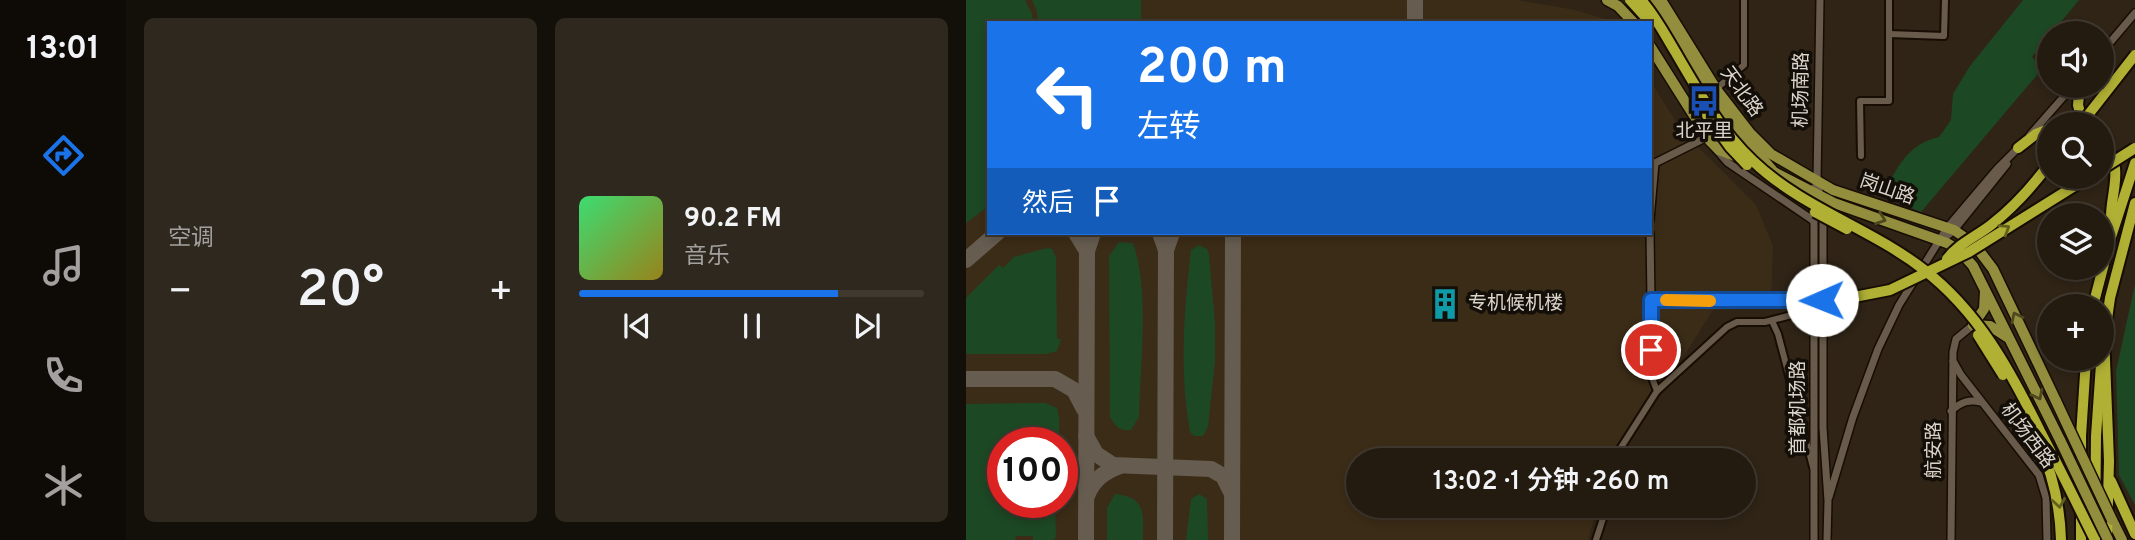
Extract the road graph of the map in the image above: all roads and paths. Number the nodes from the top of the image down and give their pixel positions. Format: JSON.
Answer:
{"nodes":[{"id":1,"x":1607,"y":0,"type":"edge"},
{"id":2,"x":1630,"y":0,"type":"edge"},
{"id":3,"x":1641,"y":0,"type":"edge"},
{"id":4,"x":1651,"y":0,"type":"edge"},
{"id":5,"x":1661,"y":0,"type":"edge"},
{"id":6,"x":1744,"y":0,"type":"edge"},
{"id":7,"x":1819,"y":0,"type":"edge"},
{"id":8,"x":1889,"y":0,"type":"edge"},
{"id":9,"x":1945,"y":0,"type":"edge"},
{"id":10,"x":2135,"y":13,"type":"edge"},
{"id":11,"x":1632,"y":21,"type":"edge"},
{"id":12,"x":1649,"y":21,"type":"edge"},
{"id":13,"x":1652,"y":25,"type":"edge"},
{"id":14,"x":1889,"y":34,"type":"junction"},
{"id":15,"x":2114,"y":38,"type":"edge"},
{"id":16,"x":1652,"y":49,"type":"edge"},
{"id":17,"x":2135,"y":55,"type":"edge"},
{"id":18,"x":1716,"y":89,"type":"junction"},
{"id":19,"x":2062,"y":98,"type":"edge"},
{"id":20,"x":2091,"y":112,"type":"edge"},
{"id":21,"x":2037,"y":134,"type":"edge"},
{"id":22,"x":1707,"y":137,"type":"junction"},
{"id":23,"x":1715,"y":147,"type":"junction"},
{"id":24,"x":2018,"y":148,"type":"junction"},
{"id":25,"x":2135,"y":148,"type":"edge"},
{"id":26,"x":1861,"y":156,"type":"dead end"},
{"id":27,"x":2114,"y":161,"type":"edge"},
{"id":28,"x":2135,"y":163,"type":"edge"},
{"id":29,"x":2114,"y":165,"type":"edge"},
{"id":30,"x":1774,"y":172,"type":"junction"},
{"id":31,"x":2037,"y":178,"type":"edge"},
{"id":32,"x":1817,"y":181,"type":"junction"},
{"id":33,"x":2070,"y":189,"type":"edge"},
{"id":34,"x":1816,"y":194,"type":"junction"},
{"id":35,"x":1652,"y":197,"type":"edge"},
{"id":36,"x":2113,"y":203,"type":"edge"},
{"id":37,"x":2135,"y":203,"type":"edge"},
{"id":38,"x":1814,"y":221,"type":"junction"},
{"id":39,"x":2114,"y":228,"type":"edge"},
{"id":40,"x":1951,"y":229,"type":"junction"},
{"id":41,"x":1650,"y":235,"type":"edge"},
{"id":42,"x":1941,"y":240,"type":"junction"},
{"id":43,"x":1945,"y":261,"type":"junction"},
{"id":44,"x":1986,"y":291,"type":"junction"},
{"id":45,"x":2112,"y":294,"type":"edge"},
{"id":46,"x":1651,"y":300,"type":"junction"},
{"id":47,"x":1814,"y":309,"type":"junction"},
{"id":48,"x":1772,"y":321,"type":"junction"},
{"id":49,"x":1973,"y":325,"type":"junction"},
{"id":50,"x":2012,"y":343,"type":"junction"},
{"id":51,"x":1953,"y":361,"type":"junction"},
{"id":52,"x":2085,"y":371,"type":"edge"},
{"id":53,"x":2101,"y":371,"type":"edge"},
{"id":54,"x":2107,"y":371,"type":"edge"},
{"id":55,"x":1657,"y":391,"type":"junction"},
{"id":56,"x":1982,"y":402,"type":"junction"},
{"id":57,"x":1951,"y":411,"type":"junction"},
{"id":58,"x":1621,"y":448,"type":"edge"},
{"id":59,"x":2109,"y":461,"type":"junction"},
{"id":60,"x":1815,"y":473,"type":"junction"},
{"id":61,"x":1814,"y":501,"type":"junction"},
{"id":62,"x":1828,"y":501,"type":"junction"},
{"id":63,"x":1603,"y":518,"type":"edge"},
{"id":64,"x":2135,"y":534,"type":"edge"},
{"id":65,"x":1596,"y":540,"type":"edge"},
{"id":66,"x":1814,"y":540,"type":"edge"},
{"id":67,"x":1827,"y":540,"type":"edge"},
{"id":68,"x":1951,"y":540,"type":"edge"},
{"id":69,"x":2047,"y":540,"type":"edge"},
{"id":70,"x":2062,"y":540,"type":"edge"},
{"id":71,"x":2081,"y":540,"type":"edge"},
{"id":72,"x":2095,"y":540,"type":"edge"},
{"id":73,"x":2108,"y":540,"type":"edge"},
{"id":74,"x":2122,"y":540,"type":"edge"}],
"edges":[{"from":1,"to":11,"type":"main road"},
{"from":2,"to":12,"type":"highway","one_way":true,"bridge":true},
{"from":3,"to":72,"type":"highway","bridge":true},
{"from":4,"to":30,"type":"main road","name":"天北路"},
{"from":5,"to":18,"type":"main road","name":"天北路"},
{"from":6,"to":18,"type":"street"},
{"from":7,"to":32,"type":"street","name":"机场南路"},
{"from":8,"to":14,"type":"street"},
{"from":9,"to":14,"type":"street"},
{"from":10,"to":15,"type":"street"},
{"from":13,"to":70,"type":"highway","one_way":true,"bridge":true},
{"from":14,"to":26,"type":"street"},
{"from":16,"to":22,"type":"main road","name":"天北路"},
{"from":17,"to":20,"type":"highway","bridge":true},
{"from":18,"to":32,"type":"main road","name":"天北路"},
{"from":19,"to":24,"type":"street","name":"首都机场路"},
{"from":21,"to":24,"type":"highway"},
{"from":22,"to":23,"type":"main road","name":"天北路"},
{"from":22,"to":35,"type":"street"},
{"from":23,"to":30,"type":"main road","name":"天北路"},
{"from":23,"to":38,"type":"street"},
{"from":24,"to":40,"type":"street","name":"首都机场路"},
{"from":25,"to":27,"type":"highway","bridge":true},
{"from":28,"to":39,"type":"highway"},
{"from":29,"to":36,"type":"highway"},
{"from":30,"to":34,"type":"main road","name":"天北路"},
{"from":31,"to":43,"type":"highway","bridge":true},
{"from":32,"to":34,"type":"street"},
{"from":32,"to":40,"type":"main road","name":"岗山路"},
{"from":43,"to":33,"type":"highway","one_way":true,"bridge":true},
{"from":34,"to":38,"type":"street","name":"首都机场路"},
{"from":34,"to":42,"type":"main road","name":"岗山路","one_way":true},
{"from":34,"to":62,"type":"street","name":"首都机场路"},
{"from":37,"to":45,"type":"highway"},
{"from":38,"to":47,"type":"street","name":"首都机场路"},
{"from":40,"to":42,"type":"street","name":"首都机场路"},
{"from":74,"to":40,"type":"main road","one_way":true,"bridge":true},
{"from":41,"to":46,"type":"street"},
{"from":42,"to":44,"type":"main road"},
{"from":42,"to":62,"type":"street","name":"首都机场路"},
{"from":43,"to":46,"type":"highway","bridge":true},
{"from":44,"to":49,"type":"main road"},
{"from":44,"to":50,"type":"main road"},
{"from":46,"to":55,"type":"street"},
{"from":47,"to":48,"type":"street"},
{"from":47,"to":60,"type":"street","name":"首都机场路"},
{"from":48,"to":55,"type":"street"},
{"from":48,"to":60,"type":"street"},
{"from":49,"to":50,"type":"main road"},
{"from":49,"to":51,"type":"street"},
{"from":50,"to":73,"type":"main road","one_way":true,"bridge":true},
{"from":51,"to":56,"type":"street","name":"机场西路"},
{"from":51,"to":57,"type":"street","name":"航安路"},
{"from":52,"to":71,"type":"highway"},
{"from":53,"to":72,"type":"highway"},
{"from":54,"to":59,"type":"highway"},
{"from":55,"to":58,"type":"street"},
{"from":56,"to":57,"type":"street"},
{"from":56,"to":69,"type":"street","name":"机场西路"},
{"from":57,"to":68,"type":"street","name":"航安路"},
{"from":59,"to":64,"type":"highway"},
{"from":59,"to":73,"type":"highway"},
{"from":60,"to":61,"type":"street","name":"首都机场路"},
{"from":61,"to":62,"type":"street"},
{"from":61,"to":66,"type":"street","name":"首都机场路"},
{"from":62,"to":67,"type":"street","name":"首都机场路"},
{"from":63,"to":65,"type":"street"}]}
